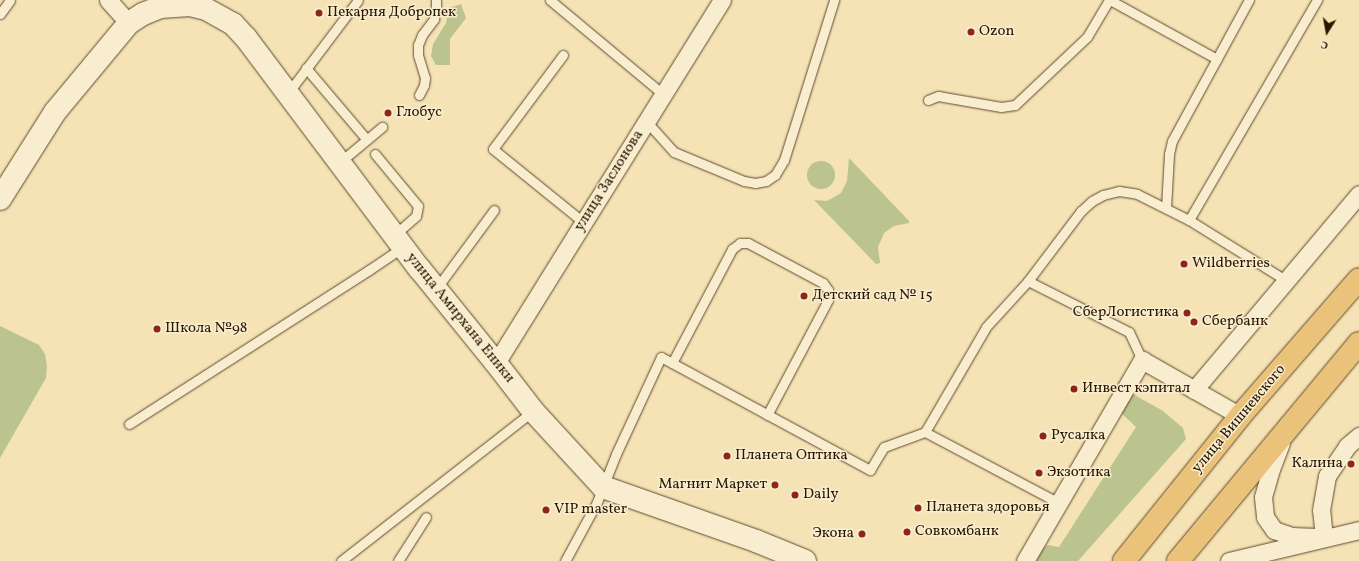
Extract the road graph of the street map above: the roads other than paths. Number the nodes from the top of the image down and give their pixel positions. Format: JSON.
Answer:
{"nodes":[{"id":1,"x":10,"y":0,"type":"edge"},
{"id":2,"x":108,"y":0,"type":"edge"},
{"id":3,"x":358,"y":0,"type":"edge"},
{"id":4,"x":436,"y":0,"type":"edge"},
{"id":5,"x":550,"y":0,"type":"edge"},
{"id":6,"x":722,"y":0,"type":"edge"},
{"id":7,"x":834,"y":0,"type":"edge"},
{"id":8,"x":1110,"y":0,"type":"edge"},
{"id":9,"x":1250,"y":0,"type":"edge"},
{"id":10,"x":1316,"y":0,"type":"edge"},
{"id":11,"x":174,"y":3,"type":"edge"},
{"id":12,"x":0,"y":14,"type":"edge"},
{"id":13,"x":129,"y":23,"type":"junction"},
{"id":14,"x":563,"y":55,"type":"dead end"},
{"id":15,"x":1217,"y":59,"type":"junction"},
{"id":16,"x":306,"y":68,"type":"junction"},
{"id":17,"x":288,"y":93,"type":"junction"},
{"id":18,"x":663,"y":94,"type":"junction"},
{"id":19,"x":419,"y":96,"type":"dead end"},
{"id":20,"x":928,"y":100,"type":"dead end"},
{"id":21,"x":646,"y":121,"type":"junction"},
{"id":22,"x":382,"y":127,"type":"dead end"},
{"id":23,"x":367,"y":140,"type":"junction"},
{"id":24,"x":374,"y":154,"type":"dead end"},
{"id":25,"x":340,"y":162,"type":"junction"},
{"id":26,"x":1359,"y":194,"type":"edge"},
{"id":27,"x":0,"y":199,"type":"edge"},
{"id":28,"x":1166,"y":208,"type":"junction"},
{"id":29,"x":494,"y":210,"type":"dead end"},
{"id":30,"x":1189,"y":220,"type":"junction"},
{"id":31,"x":584,"y":222,"type":"junction"},
{"id":32,"x":398,"y":241,"type":"junction"},
{"id":33,"x":1359,"y":279,"type":"edge"},
{"id":34,"x":1028,"y":281,"type":"junction"},
{"id":35,"x":1287,"y":281,"type":"junction"},
{"id":36,"x":436,"y":289,"type":"junction"},
{"id":37,"x":1359,"y":343,"type":"edge"},
{"id":38,"x":1142,"y":360,"type":"junction"},
{"id":39,"x":496,"y":363,"type":"junction"},
{"id":40,"x":672,"y":363,"type":"junction"},
{"id":41,"x":1194,"y":390,"type":"junction"},
{"id":42,"x":533,"y":411,"type":"junction"},
{"id":43,"x":767,"y":415,"type":"junction"},
{"id":44,"x":1240,"y":416,"type":"junction"},
{"id":45,"x":129,"y":424,"type":"dead end"},
{"id":46,"x":1286,"y":431,"type":"junction"},
{"id":47,"x":925,"y":432,"type":"junction"},
{"id":48,"x":1359,"y":436,"type":"edge"},
{"id":49,"x":603,"y":487,"type":"junction"},
{"id":50,"x":1058,"y":503,"type":"junction"},
{"id":51,"x":426,"y":517,"type":"dead end"},
{"id":52,"x":1359,"y":530,"type":"edge"},
{"id":53,"x":1324,"y":537,"type":"junction"},
{"id":54,"x":341,"y":561,"type":"edge"},
{"id":55,"x":398,"y":561,"type":"edge"},
{"id":56,"x":565,"y":561,"type":"edge"},
{"id":57,"x":805,"y":561,"type":"edge"},
{"id":58,"x":1025,"y":561,"type":"edge"},
{"id":59,"x":1124,"y":561,"type":"edge"},
{"id":60,"x":1178,"y":561,"type":"edge"},
{"id":61,"x":1229,"y":561,"type":"edge"}],
"edges":[{"from":1,"to":12,"type":"lane"},
{"from":2,"to":13,"type":"street"},
{"from":3,"to":16,"type":"lane"},
{"from":4,"to":19,"type":"lane"},
{"from":5,"to":18,"type":"lane"},
{"from":6,"to":18,"type":"street","name":"улица Заслонова"},
{"from":7,"to":21,"type":"lane"},
{"from":8,"to":15,"type":"lane"},
{"from":8,"to":20,"type":"lane"},
{"from":9,"to":15,"type":"lane"},
{"from":10,"to":30,"type":"lane"},
{"from":11,"to":13,"type":"street","name":"улица Амирхана Еники"},
{"from":11,"to":17,"type":"street","name":"улица Амирхана Еники"},
{"from":13,"to":27,"type":"street","name":"улица Амирхана Еники"},
{"from":14,"to":31,"type":"lane"},
{"from":15,"to":28,"type":"lane"},
{"from":16,"to":17,"type":"lane"},
{"from":16,"to":23,"type":"lane"},
{"from":17,"to":25,"type":"street","name":"улица Амирхана Еники"},
{"from":18,"to":21,"type":"street","name":"улица Заслонова"},
{"from":21,"to":31,"type":"street","name":"улица Заслонова"},
{"from":22,"to":23,"type":"lane"},
{"from":23,"to":25,"type":"lane"},
{"from":24,"to":32,"type":"lane"},
{"from":25,"to":32,"type":"street","name":"улица Амирхана Еники"},
{"from":26,"to":35,"type":"street"},
{"from":28,"to":30,"type":"lane"},
{"from":28,"to":34,"type":"lane"},
{"from":29,"to":36,"type":"lane"},
{"from":30,"to":35,"type":"lane"},
{"from":31,"to":39,"type":"street","name":"улица Заслонова"},
{"from":32,"to":36,"type":"street","name":"улица Амирхана Еники"},
{"from":32,"to":45,"type":"lane"},
{"from":33,"to":44,"type":"main road","name":"улица Вишневского"},
{"from":34,"to":38,"type":"lane"},
{"from":34,"to":47,"type":"lane"},
{"from":35,"to":41,"type":"street"},
{"from":36,"to":39,"type":"street","name":"улица Амирхана Еники"},
{"from":37,"to":46,"type":"main road"},
{"from":38,"to":41,"type":"street"},
{"from":38,"to":50,"type":"street"},
{"from":39,"to":42,"type":"street","name":"улица Амирхана Еники"},
{"from":40,"to":43,"type":"lane"},
{"from":40,"to":43,"type":"lane"},
{"from":40,"to":49,"type":"lane"},
{"from":41,"to":44,"type":"street"},
{"from":42,"to":49,"type":"street","name":"улица Амирхана Еники"},
{"from":42,"to":54,"type":"lane"},
{"from":43,"to":47,"type":"lane"},
{"from":44,"to":59,"type":"main road","name":"улица Вишневского"},
{"from":46,"to":53,"type":"street"},
{"from":46,"to":60,"type":"main road"},
{"from":47,"to":50,"type":"lane"},
{"from":48,"to":53,"type":"street"},
{"from":49,"to":56,"type":"lane"},
{"from":49,"to":57,"type":"street","name":"улица Амирхана Еники"},
{"from":50,"to":58,"type":"street"},
{"from":51,"to":55,"type":"lane"},
{"from":52,"to":53,"type":"street"},
{"from":53,"to":61,"type":"street"}]}
